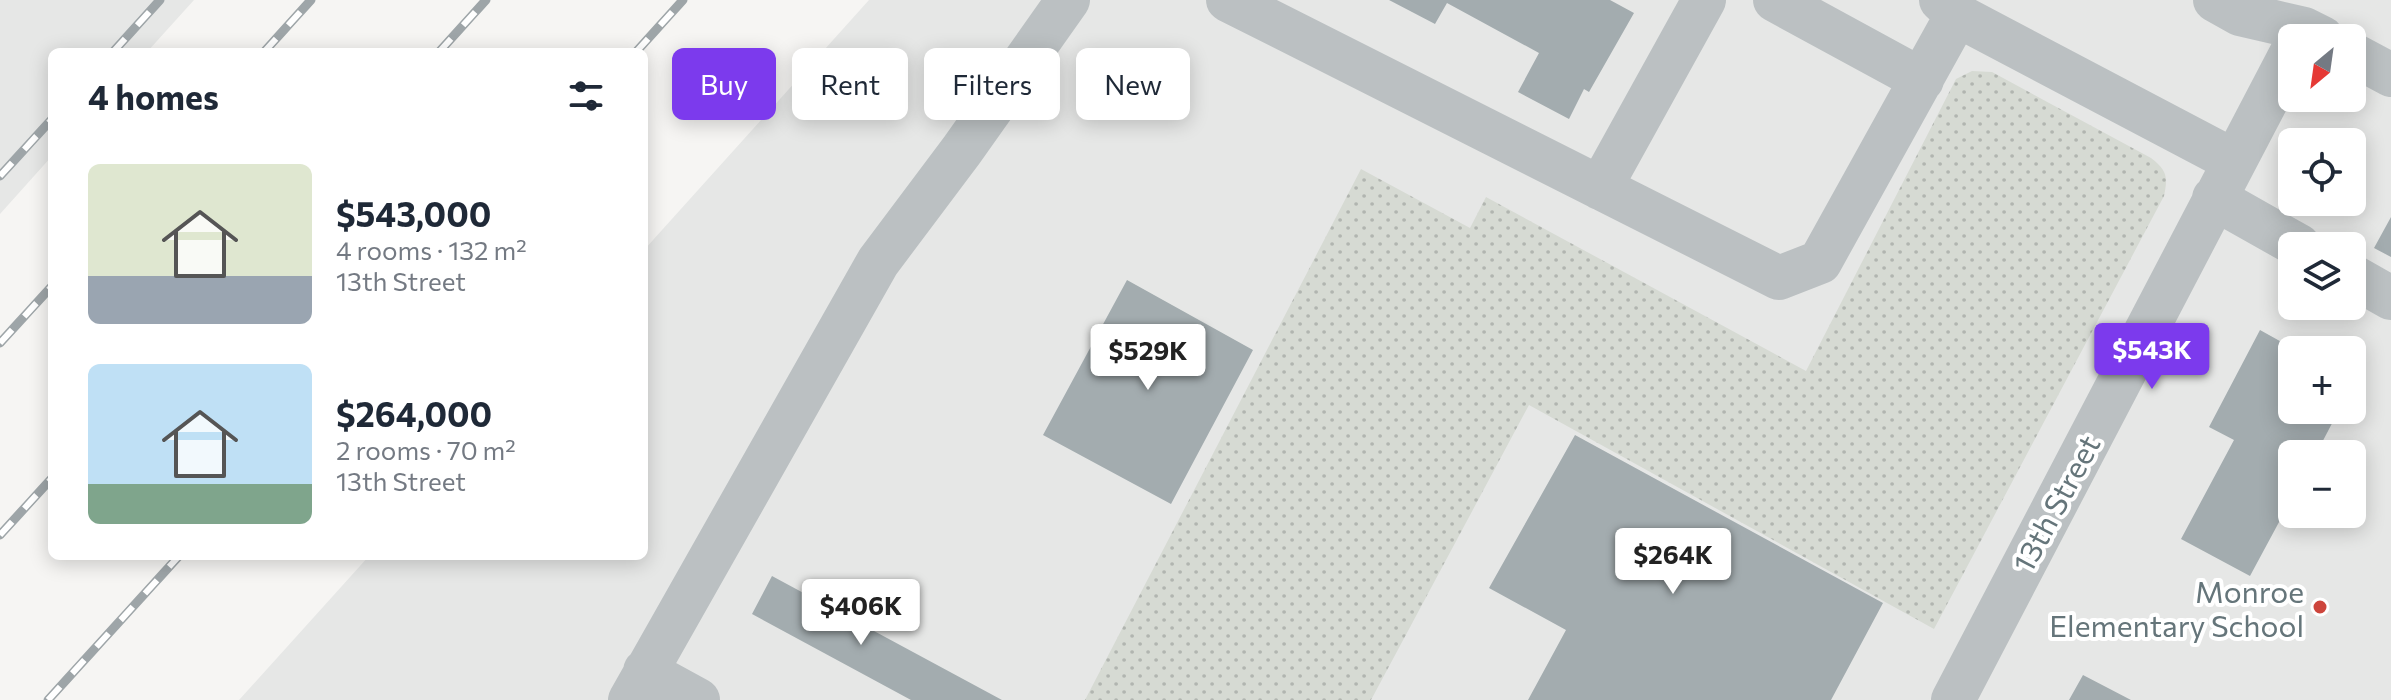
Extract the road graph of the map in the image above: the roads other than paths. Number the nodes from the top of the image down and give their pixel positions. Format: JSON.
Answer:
{"nodes":[{"id":1,"x":1068,"y":0,"type":"edge"},
{"id":2,"x":1228,"y":0,"type":"edge"},
{"id":3,"x":1704,"y":0,"type":"edge"},
{"id":4,"x":1775,"y":0,"type":"edge"},
{"id":5,"x":2215,"y":0,"type":"edge"},
{"id":6,"x":1949,"y":8,"type":"edge"},
{"id":7,"x":2279,"y":24,"type":"edge"},
{"id":8,"x":2366,"y":62,"type":"edge"},
{"id":9,"x":2391,"y":75,"type":"edge"},
{"id":10,"x":1922,"y":80,"type":"junction"},
{"id":11,"x":2278,"y":83,"type":"edge"},
{"id":12,"x":2234,"y":161,"type":"junction"},
{"id":13,"x":1600,"y":188,"type":"junction"},
{"id":14,"x":2214,"y":198,"type":"junction"},
{"id":15,"x":2278,"y":234,"type":"edge"},
{"id":16,"x":2366,"y":284,"type":"edge"},
{"id":17,"x":2391,"y":298,"type":"edge"},
{"id":18,"x":638,"y":686,"type":"edge"},
{"id":19,"x":698,"y":700,"type":"edge"},
{"id":20,"x":1953,"y":700,"type":"edge"}],
"edges":[{"from":1,"to":18,"type":"street"},
{"from":2,"to":13,"type":"street"},
{"from":3,"to":13,"type":"street"},
{"from":4,"to":10,"type":"street"},
{"from":5,"to":7,"type":"street"},
{"from":6,"to":10,"type":"street"},
{"from":6,"to":12,"type":"street"},
{"from":8,"to":9,"type":"street"},
{"from":10,"to":13,"type":"street"},
{"from":11,"to":12,"type":"street","name":"13th Street"},
{"from":12,"to":14,"type":"street","name":"13th Street"},
{"from":14,"to":15,"type":"street"},
{"from":14,"to":20,"type":"street","name":"13th Street"},
{"from":16,"to":17,"type":"street"},
{"from":18,"to":19,"type":"street"}]}
